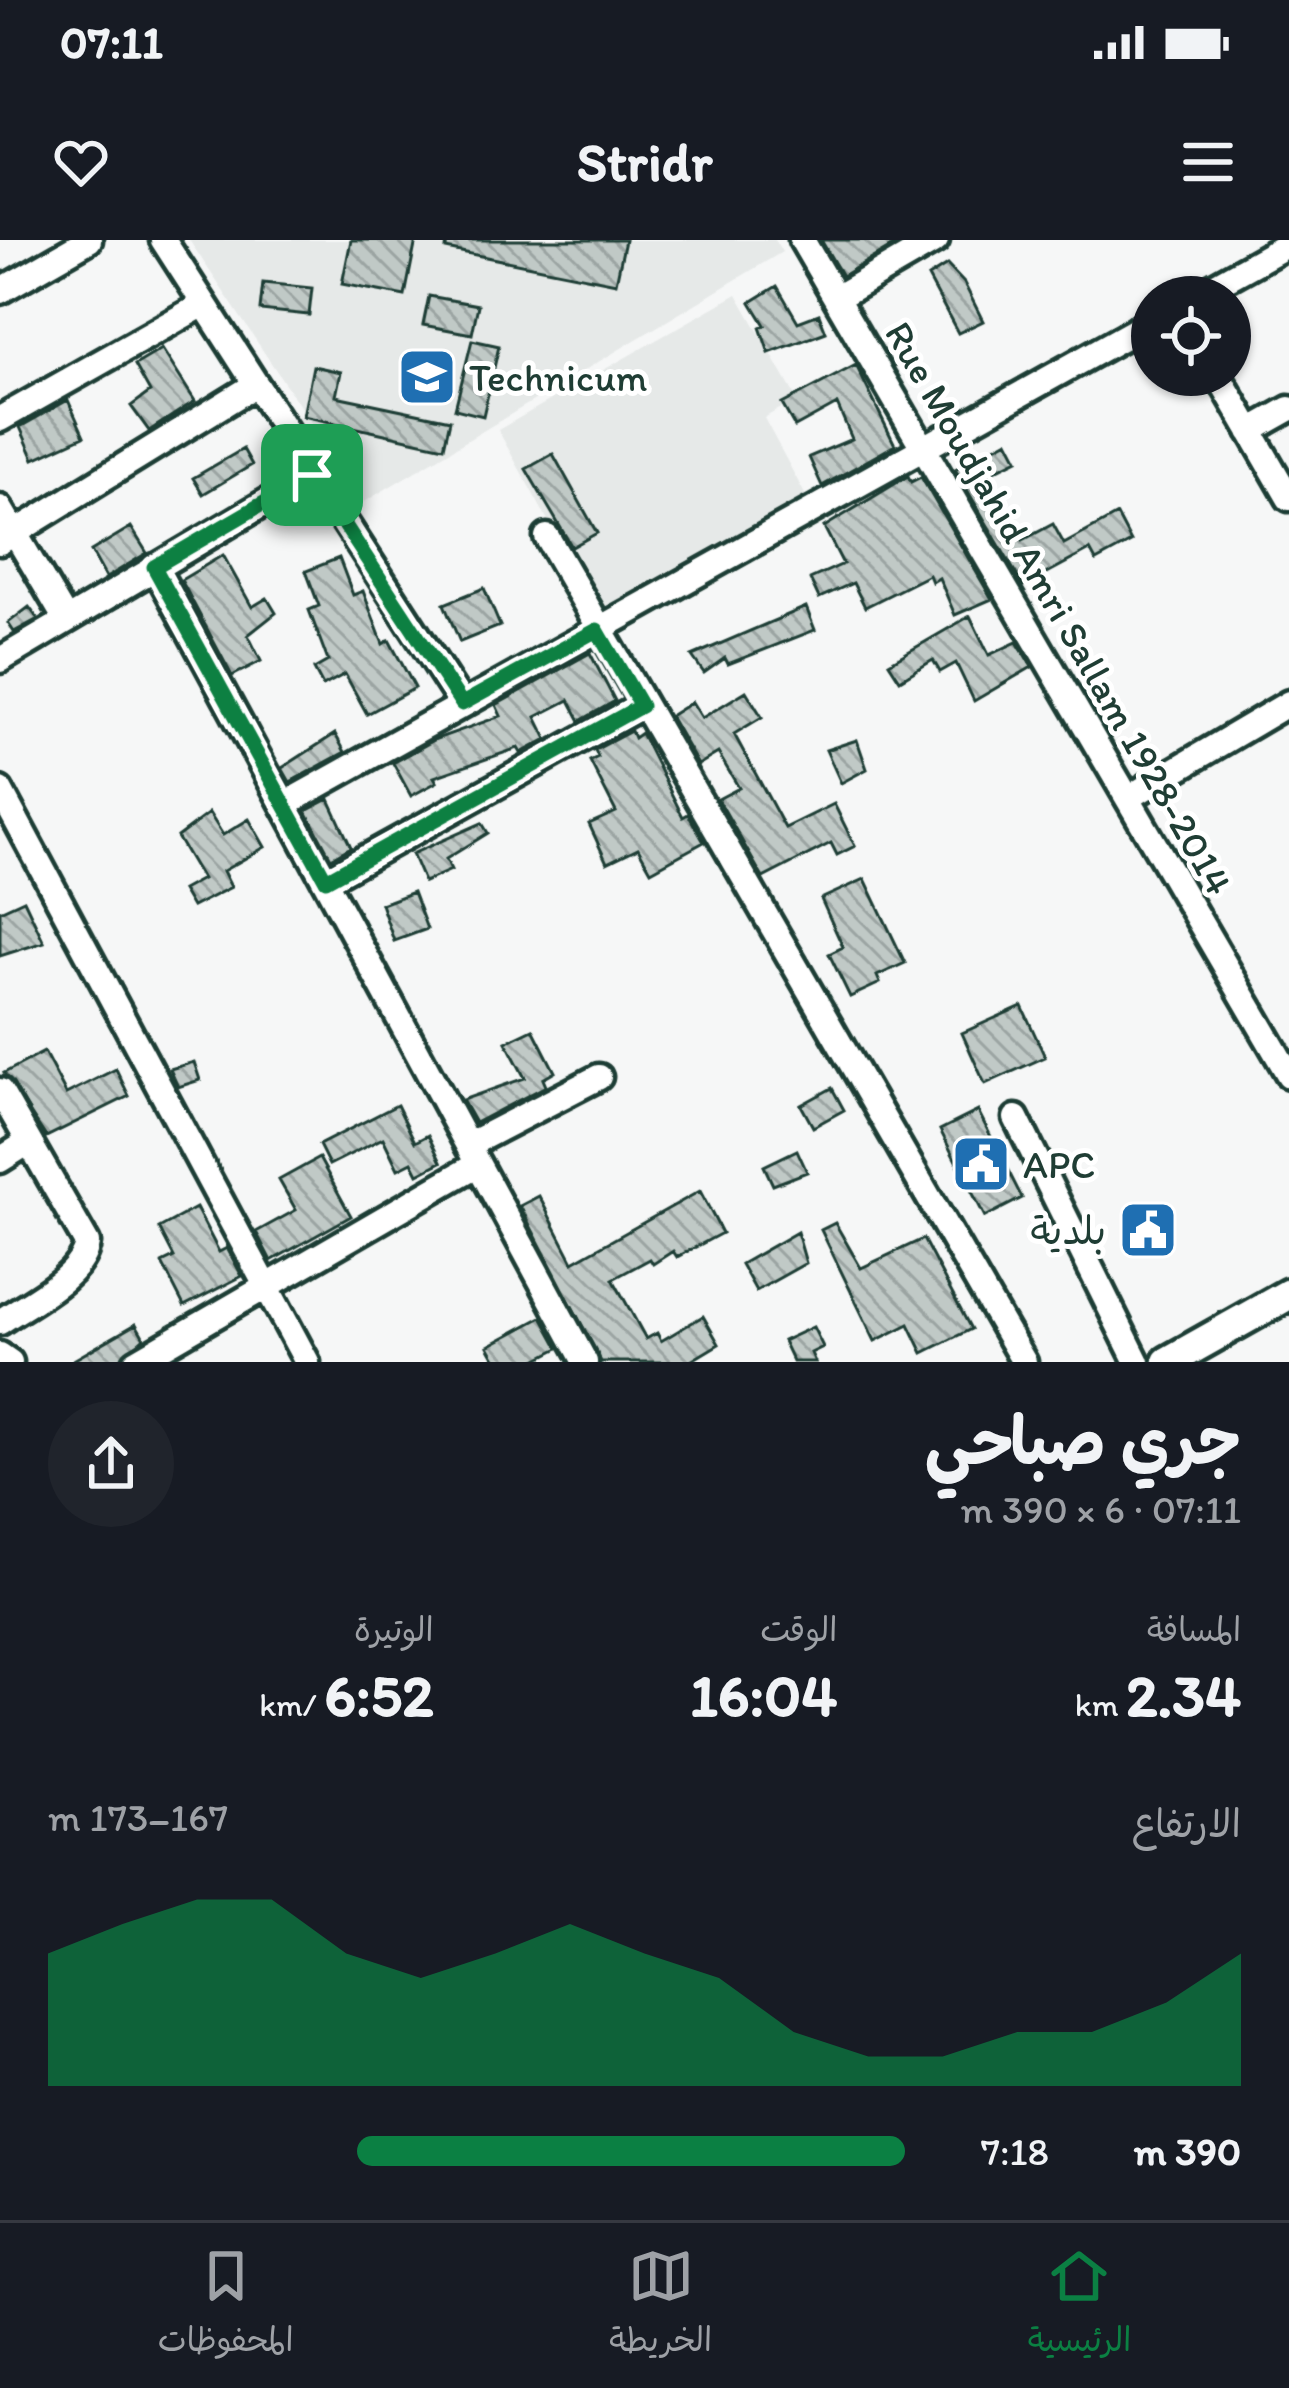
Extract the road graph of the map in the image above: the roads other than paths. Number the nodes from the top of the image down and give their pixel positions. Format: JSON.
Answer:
{"nodes":[{"id":1,"x":89,"y":240,"type":"edge"},
{"id":2,"x":163,"y":240,"type":"edge"},
{"id":3,"x":802,"y":240,"type":"edge"},
{"id":4,"x":936,"y":240,"type":"edge"},
{"id":5,"x":1289,"y":244,"type":"edge"},
{"id":6,"x":1232,"y":276,"type":"edge"},
{"id":7,"x":0,"y":291,"type":"edge"},
{"id":8,"x":836,"y":298,"type":"junction"},
{"id":9,"x":204,"y":304,"type":"junction"},
{"id":10,"x":1131,"y":333,"type":"edge"},
{"id":11,"x":255,"y":385,"type":"junction"},
{"id":12,"x":1230,"y":396,"type":"edge"},
{"id":13,"x":1289,"y":409,"type":"edge"},
{"id":14,"x":0,"y":419,"type":"edge"},
{"id":15,"x":1250,"y":431,"type":"junction"},
{"id":16,"x":924,"y":448,"type":"junction"},
{"id":17,"x":312,"y":475,"type":"junction"},
{"id":18,"x":1289,"y":498,"type":"edge"},
{"id":19,"x":0,"y":508,"type":"edge"},
{"id":20,"x":8,"y":537,"type":"edge"},
{"id":21,"x":547,"y":537,"type":"dead end"},
{"id":22,"x":154,"y":567,"type":"junction"},
{"id":23,"x":66,"y":620,"type":"junction"},
{"id":24,"x":597,"y":630,"type":"junction"},
{"id":25,"x":0,"y":660,"type":"edge"},
{"id":26,"x":462,"y":704,"type":"junction"},
{"id":27,"x":1289,"y":704,"type":"edge"},
{"id":28,"x":641,"y":706,"type":"junction"},
{"id":29,"x":0,"y":790,"type":"edge"},
{"id":30,"x":1128,"y":798,"type":"junction"},
{"id":31,"x":285,"y":804,"type":"junction"},
{"id":32,"x":326,"y":880,"type":"junction"},
{"id":33,"x":1289,"y":1075,"type":"edge"},
{"id":34,"x":599,"y":1077,"type":"dead end"},
{"id":35,"x":0,"y":1091,"type":"edge"},
{"id":36,"x":1016,"y":1118,"type":"dead end"},
{"id":37,"x":28,"y":1143,"type":"junction"},
{"id":38,"x":473,"y":1154,"type":"junction"},
{"id":39,"x":0,"y":1160,"type":"edge"},
{"id":40,"x":265,"y":1286,"type":"junction"},
{"id":41,"x":1289,"y":1294,"type":"edge"},
{"id":42,"x":0,"y":1322,"type":"edge"},
{"id":43,"x":0,"y":1355,"type":"edge"},
{"id":44,"x":141,"y":1361,"type":"edge"},
{"id":45,"x":10,"y":1362,"type":"edge"},
{"id":46,"x":307,"y":1362,"type":"edge"},
{"id":47,"x":585,"y":1362,"type":"edge"},
{"id":48,"x":1024,"y":1362,"type":"edge"},
{"id":49,"x":1137,"y":1362,"type":"edge"},
{"id":50,"x":1168,"y":1362,"type":"edge"}],
"edges":[{"from":1,"to":7,"type":"street"},
{"from":2,"to":9,"type":"street"},
{"from":3,"to":8,"type":"street","name":"Rue Moudjahid Amri Sallam 1928-2014"},
{"from":4,"to":8,"type":"street"},
{"from":5,"to":6,"type":"street"},
{"from":8,"to":16,"type":"street","name":"Rue Moudjahid Amri Sallam 1928-2014"},
{"from":9,"to":11,"type":"street"},
{"from":9,"to":14,"type":"street"},
{"from":10,"to":16,"type":"street"},
{"from":11,"to":17,"type":"street"},
{"from":11,"to":20,"type":"street"},
{"from":12,"to":15,"type":"street"},
{"from":13,"to":15,"type":"street"},
{"from":15,"to":18,"type":"street"},
{"from":16,"to":24,"type":"street"},
{"from":16,"to":30,"type":"street","name":"Rue Moudjahid Amri Sallam 1928-2014"},
{"from":17,"to":22,"type":"street"},
{"from":17,"to":26,"type":"street"},
{"from":19,"to":20,"type":"street"},
{"from":20,"to":23,"type":"street"},
{"from":21,"to":24,"type":"street"},
{"from":22,"to":23,"type":"street"},
{"from":22,"to":31,"type":"street"},
{"from":23,"to":25,"type":"street"},
{"from":24,"to":26,"type":"street"},
{"from":24,"to":28,"type":"street"},
{"from":26,"to":31,"type":"street"},
{"from":27,"to":30,"type":"street"},
{"from":28,"to":32,"type":"street"},
{"from":28,"to":48,"type":"street"},
{"from":29,"to":40,"type":"street"},
{"from":30,"to":33,"type":"street","name":"Rue Moudjahid Amri Sallam 1928-2014"},
{"from":31,"to":32,"type":"street"},
{"from":32,"to":38,"type":"street"},
{"from":34,"to":38,"type":"street"},
{"from":35,"to":37,"type":"street"},
{"from":36,"to":49,"type":"street"},
{"from":37,"to":39,"type":"street"},
{"from":37,"to":42,"type":"street"},
{"from":38,"to":40,"type":"street"},
{"from":38,"to":47,"type":"street"},
{"from":40,"to":44,"type":"street"},
{"from":40,"to":46,"type":"street"},
{"from":41,"to":50,"type":"main road"},
{"from":43,"to":45,"type":"street"}]}
